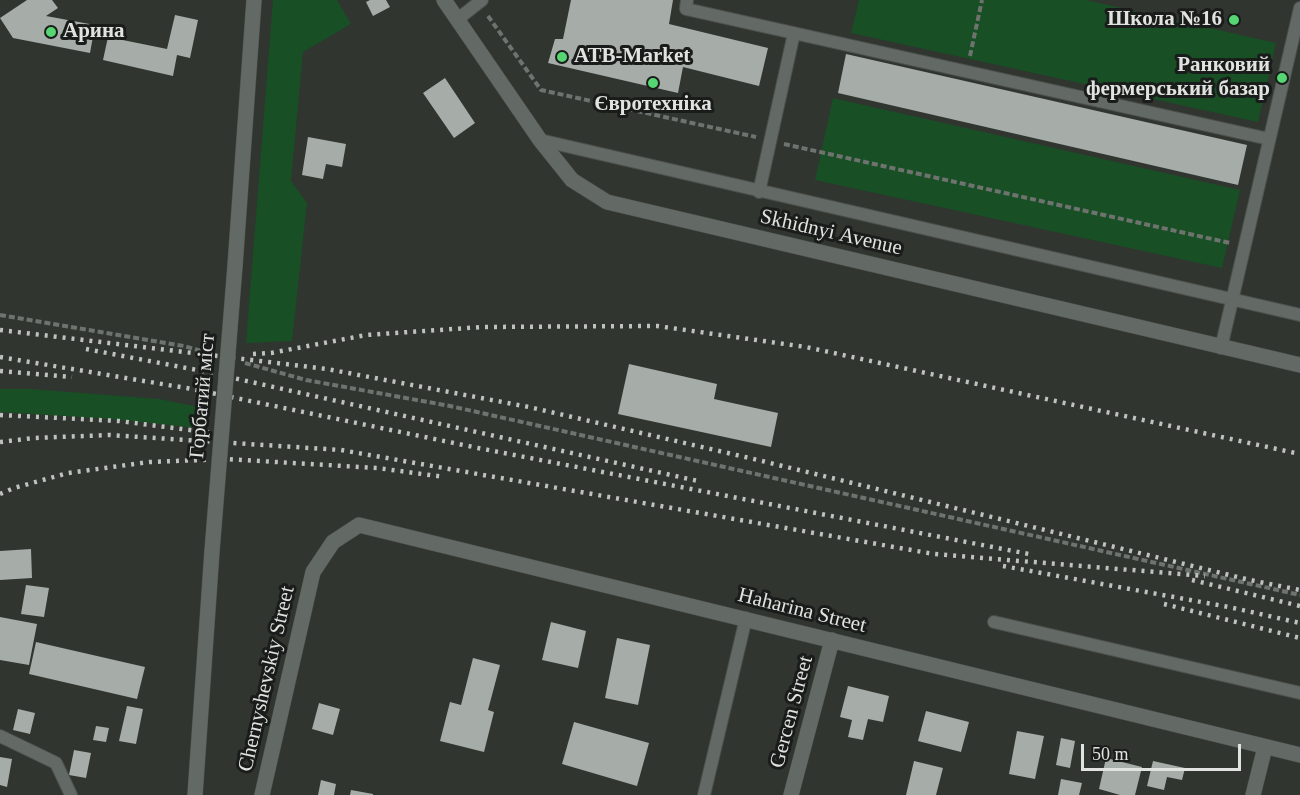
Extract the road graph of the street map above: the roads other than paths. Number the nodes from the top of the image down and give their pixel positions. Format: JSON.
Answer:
{"nodes":[{"id":1,"x":254,"y":0,"type":"edge"},
{"id":2,"x":444,"y":0,"type":"edge"},
{"id":3,"x":687,"y":0,"type":"edge"},
{"id":4,"x":481,"y":2,"type":"edge"},
{"id":5,"x":1300,"y":8,"type":"edge"},
{"id":6,"x":458,"y":19,"type":"junction"},
{"id":7,"x":794,"y":33,"type":"junction"},
{"id":8,"x":1269,"y":139,"type":"junction"},
{"id":9,"x":540,"y":140,"type":"junction"},
{"id":10,"x":759,"y":192,"type":"junction"},
{"id":11,"x":1232,"y":300,"type":"junction"},
{"id":12,"x":1300,"y":315,"type":"edge"},
{"id":13,"x":1221,"y":348,"type":"junction"},
{"id":14,"x":1300,"y":365,"type":"edge"},
{"id":15,"x":313,"y":572,"type":"joint"},
{"id":16,"x":746,"y":618,"type":"junction"},
{"id":17,"x":994,"y":622,"type":"dead end"},
{"id":18,"x":832,"y":640,"type":"junction"},
{"id":19,"x":1300,"y":693,"type":"edge"},
{"id":20,"x":0,"y":736,"type":"edge"},
{"id":21,"x":1265,"y":747,"type":"junction"},
{"id":22,"x":1300,"y":755,"type":"edge"},
{"id":23,"x":71,"y":795,"type":"edge"},
{"id":24,"x":195,"y":795,"type":"edge"},
{"id":25,"x":262,"y":795,"type":"edge"},
{"id":26,"x":704,"y":795,"type":"edge"},
{"id":27,"x":791,"y":795,"type":"edge"},
{"id":28,"x":1253,"y":795,"type":"edge"}],
"edges":[{"from":1,"to":24,"type":"street","name":"Горбатий міст","bridge":true},
{"from":2,"to":6,"type":"street","name":"Skhidnyi Avenue"},
{"from":3,"to":7,"type":"lane"},
{"from":4,"to":6,"type":"lane"},
{"from":5,"to":8,"type":"lane"},
{"from":6,"to":9,"type":"street","name":"Skhidnyi Avenue"},
{"from":7,"to":8,"type":"lane"},
{"from":7,"to":10,"type":"lane"},
{"from":8,"to":11,"type":"lane"},
{"from":9,"to":10,"type":"lane"},
{"from":9,"to":13,"type":"street","name":"Skhidnyi Avenue"},
{"from":10,"to":11,"type":"lane"},
{"from":11,"to":12,"type":"lane"},
{"from":11,"to":13,"type":"lane"},
{"from":13,"to":14,"type":"street","name":"Skhidnyi Avenue"},
{"from":15,"to":16,"type":"street","name":"Haharina Street"},
{"from":15,"to":25,"type":"street","name":"Chernyshevskiy Street"},
{"from":16,"to":18,"type":"street","name":"Haharina Street"},
{"from":16,"to":26,"type":"lane"},
{"from":17,"to":19,"type":"lane"},
{"from":18,"to":21,"type":"street","name":"Haharina Street"},
{"from":18,"to":27,"type":"street","name":"Gercen Street"},
{"from":20,"to":23,"type":"lane"},
{"from":21,"to":22,"type":"street","name":"Haharina Street"},
{"from":21,"to":28,"type":"street"}]}
